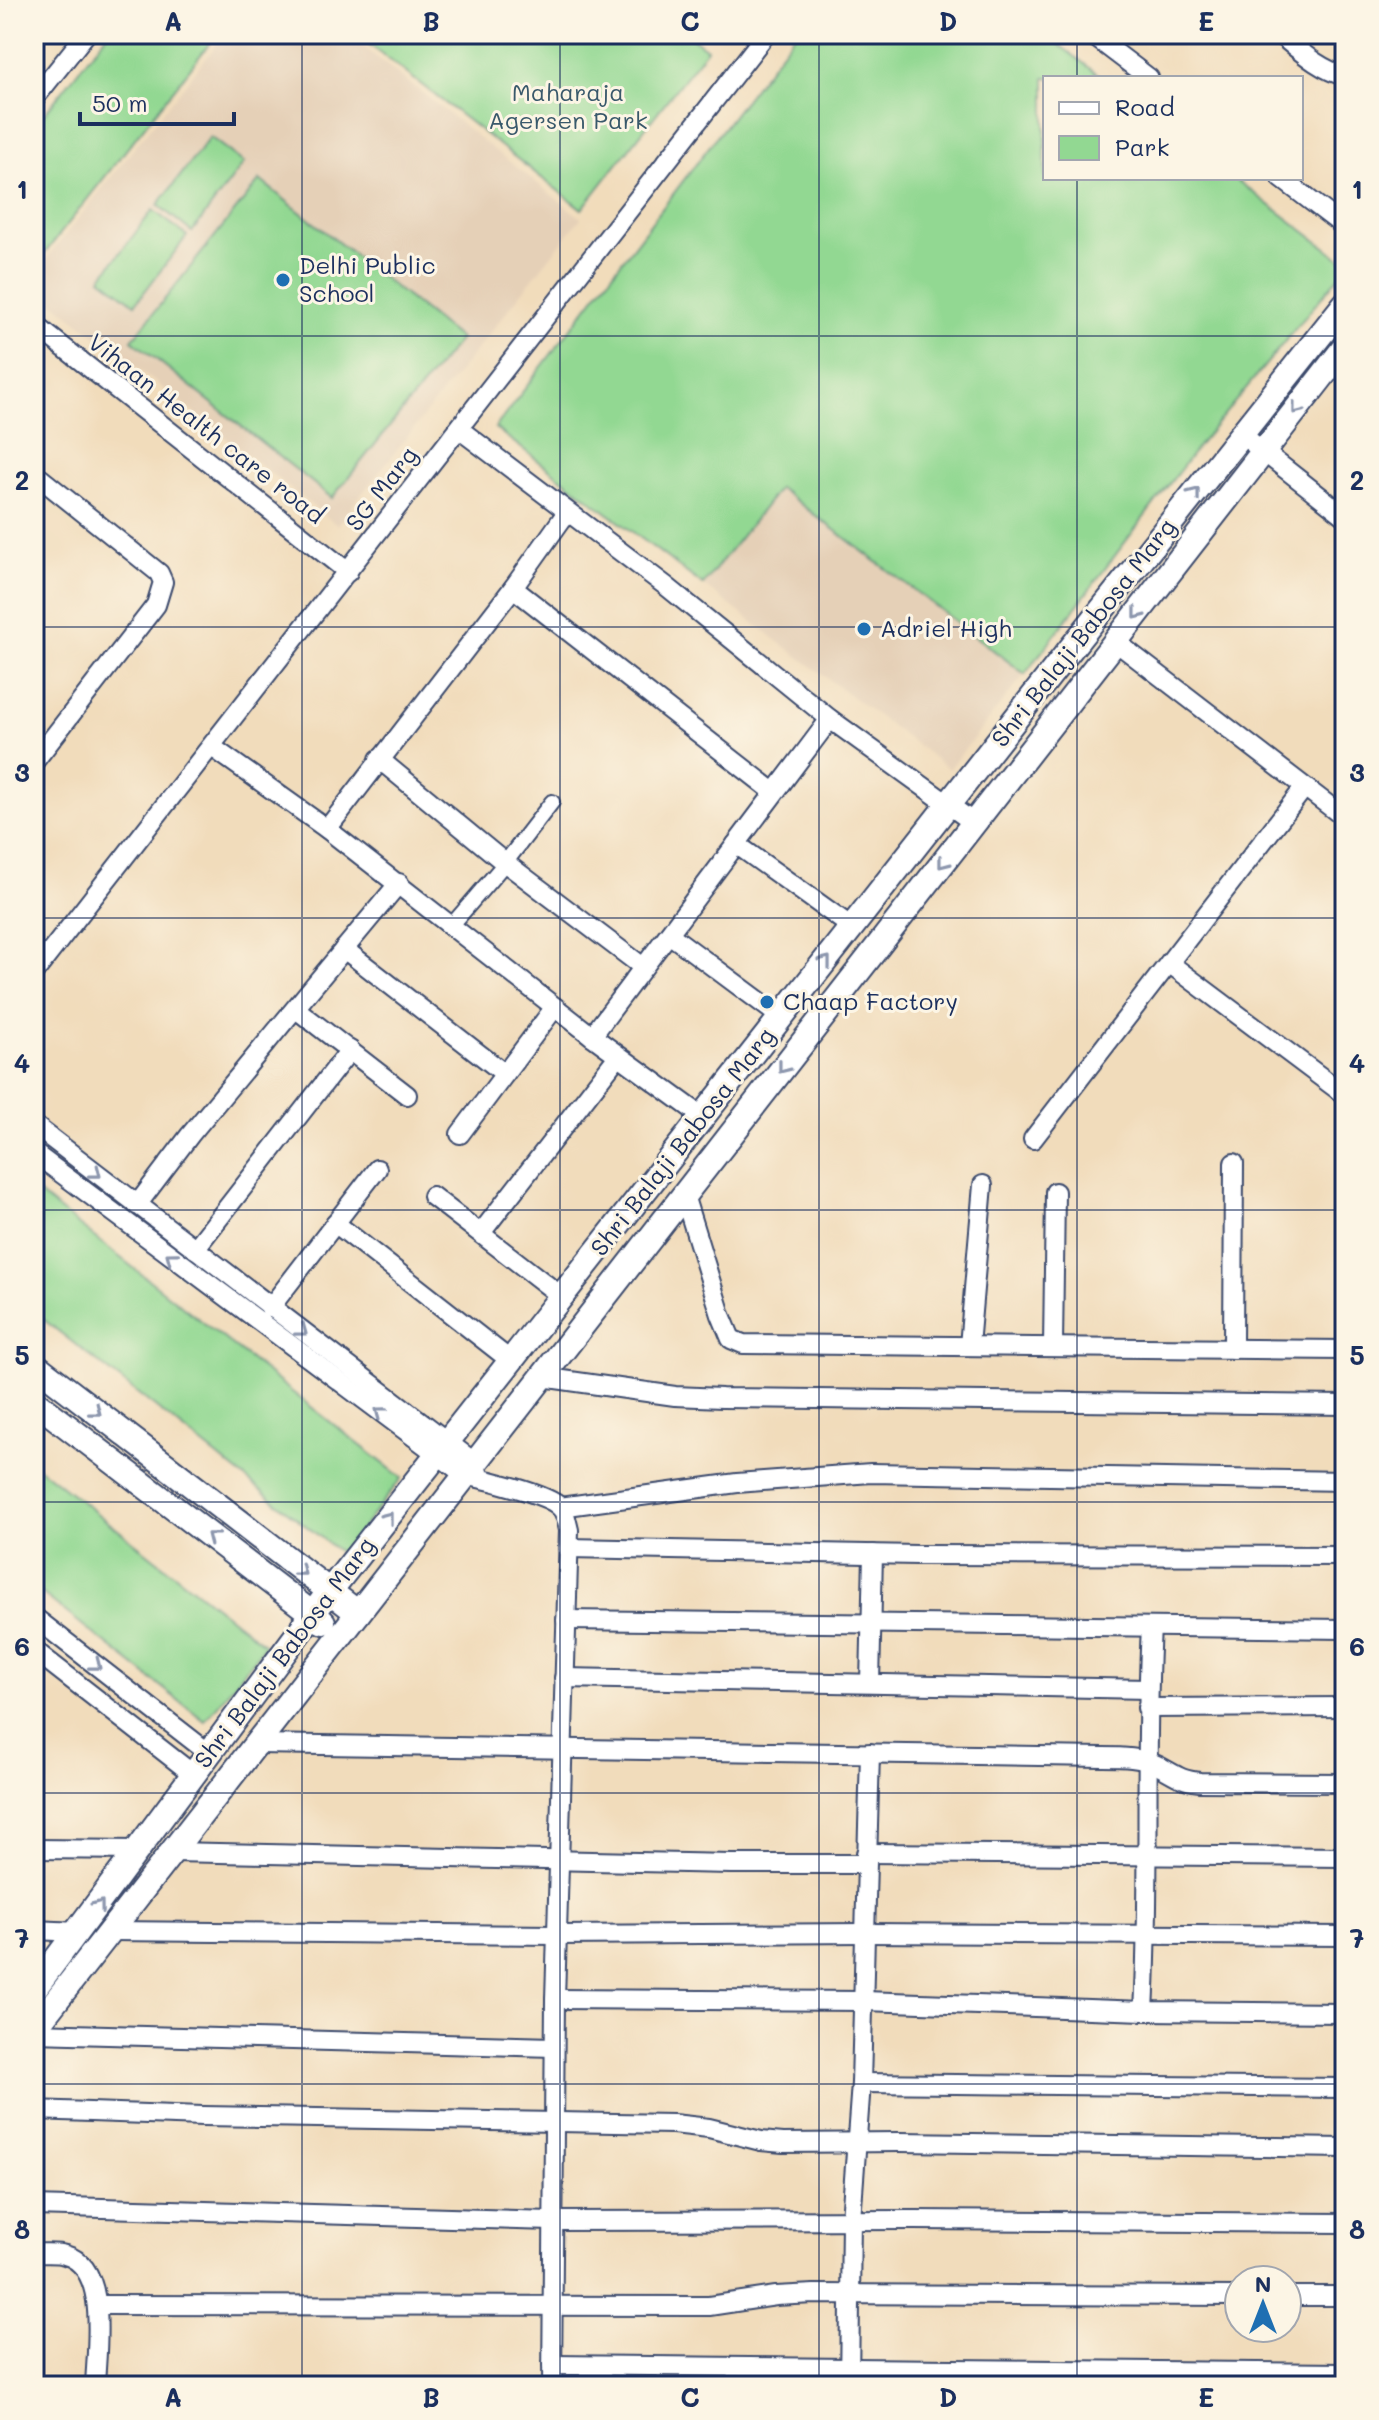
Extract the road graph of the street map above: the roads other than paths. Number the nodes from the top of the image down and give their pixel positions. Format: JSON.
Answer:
{"nodes":[{"id":1,"x":86,"y":34,"type":"edge"},
{"id":2,"x":766,"y":34,"type":"edge"},
{"id":3,"x":1091,"y":34,"type":"edge"},
{"id":4,"x":1279,"y":34,"type":"edge"},
{"id":5,"x":1146,"y":76,"type":"edge"},
{"id":6,"x":1345,"y":76,"type":"edge"},
{"id":7,"x":34,"y":99,"type":"edge"},
{"id":8,"x":1284,"y":180,"type":"edge"},
{"id":9,"x":1345,"y":227,"type":"edge"},
{"id":10,"x":1345,"y":304,"type":"edge"},
{"id":11,"x":34,"y":324,"type":"edge"},
{"id":12,"x":1345,"y":347,"type":"edge"},
{"id":13,"x":459,"y":429,"type":"junction"},
{"id":14,"x":1241,"y":434,"type":"junction"},
{"id":15,"x":1264,"y":452,"type":"junction"},
{"id":16,"x":34,"y":473,"type":"edge"},
{"id":17,"x":567,"y":512,"type":"junction"},
{"id":18,"x":1345,"y":516,"type":"edge"},
{"id":19,"x":348,"y":572,"type":"junction"},
{"id":20,"x":513,"y":588,"type":"junction"},
{"id":21,"x":1116,"y":642,"type":"junction"},
{"id":22,"x":830,"y":719,"type":"junction"},
{"id":23,"x":212,"y":747,"type":"junction"},
{"id":24,"x":379,"y":759,"type":"junction"},
{"id":25,"x":34,"y":762,"type":"edge"},
{"id":26,"x":1304,"y":788,"type":"junction"},
{"id":27,"x":774,"y":792,"type":"junction"},
{"id":28,"x":552,"y":802,"type":"dead end"},
{"id":29,"x":950,"y":805,"type":"junction"},
{"id":30,"x":1345,"y":818,"type":"edge"},
{"id":31,"x":974,"y":823,"type":"junction"},
{"id":32,"x":327,"y":829,"type":"junction"},
{"id":33,"x":736,"y":844,"type":"junction"},
{"id":34,"x":505,"y":863,"type":"junction"},
{"id":35,"x":399,"y":883,"type":"junction"},
{"id":36,"x":451,"y":926,"type":"junction"},
{"id":37,"x":853,"y":928,"type":"junction"},
{"id":38,"x":669,"y":934,"type":"junction"},
{"id":39,"x":41,"y":949,"type":"edge"},
{"id":40,"x":344,"y":949,"type":"junction"},
{"id":41,"x":1169,"y":963,"type":"junction"},
{"id":42,"x":643,"y":967,"type":"junction"},
{"id":43,"x":34,"y":973,"type":"edge"},
{"id":44,"x":555,"y":1007,"type":"junction"},
{"id":45,"x":296,"y":1009,"type":"junction"},
{"id":46,"x":782,"y":1018,"type":"junction"},
{"id":47,"x":592,"y":1036,"type":"junction"},
{"id":48,"x":350,"y":1050,"type":"junction"},
{"id":49,"x":618,"y":1056,"type":"junction"},
{"id":50,"x":505,"y":1074,"type":"junction"},
{"id":51,"x":407,"y":1095,"type":"dead end"},
{"id":52,"x":1345,"y":1095,"type":"edge"},
{"id":53,"x":703,"y":1117,"type":"junction"},
{"id":54,"x":34,"y":1125,"type":"edge"},
{"id":55,"x":460,"y":1134,"type":"dead end"},
{"id":56,"x":1033,"y":1139,"type":"dead end"},
{"id":57,"x":34,"y":1153,"type":"edge"},
{"id":58,"x":1234,"y":1163,"type":"dead end"},
{"id":59,"x":377,"y":1169,"type":"dead end"},
{"id":60,"x":983,"y":1185,"type":"dead end"},
{"id":61,"x":1055,"y":1192,"type":"dead end"},
{"id":62,"x":684,"y":1195,"type":"junction"},
{"id":63,"x":432,"y":1196,"type":"dead end"},
{"id":64,"x":137,"y":1205,"type":"junction"},
{"id":65,"x":335,"y":1223,"type":"junction"},
{"id":66,"x":481,"y":1233,"type":"junction"},
{"id":67,"x":195,"y":1249,"type":"junction"},
{"id":68,"x":561,"y":1296,"type":"junction"},
{"id":69,"x":270,"y":1308,"type":"junction"},
{"id":70,"x":969,"y":1346,"type":"junction"},
{"id":71,"x":1053,"y":1347,"type":"junction"},
{"id":72,"x":1233,"y":1349,"type":"junction"},
{"id":73,"x":1345,"y":1350,"type":"edge"},
{"id":74,"x":511,"y":1361,"type":"junction"},
{"id":75,"x":34,"y":1364,"type":"edge"},
{"id":76,"x":542,"y":1377,"type":"junction"},
{"id":77,"x":34,"y":1401,"type":"edge"},
{"id":78,"x":1345,"y":1405,"type":"edge"},
{"id":79,"x":442,"y":1448,"type":"junction"},
{"id":80,"x":473,"y":1472,"type":"junction"},
{"id":81,"x":1345,"y":1481,"type":"edge"},
{"id":82,"x":560,"y":1507,"type":"junction"},
{"id":83,"x":568,"y":1548,"type":"junction"},
{"id":84,"x":873,"y":1554,"type":"junction"},
{"id":85,"x":1345,"y":1556,"type":"edge"},
{"id":86,"x":329,"y":1592,"type":"junction"},
{"id":87,"x":358,"y":1613,"type":"junction"},
{"id":88,"x":312,"y":1614,"type":"junction"},
{"id":89,"x":34,"y":1617,"type":"edge"},
{"id":90,"x":566,"y":1620,"type":"junction"},
{"id":91,"x":871,"y":1624,"type":"junction"},
{"id":92,"x":1151,"y":1627,"type":"junction"},
{"id":93,"x":1345,"y":1629,"type":"edge"},
{"id":94,"x":341,"y":1635,"type":"junction"},
{"id":95,"x":34,"y":1650,"type":"edge"},
{"id":96,"x":564,"y":1678,"type":"junction"},
{"id":97,"x":870,"y":1683,"type":"junction"},
{"id":98,"x":1148,"y":1689,"type":"junction"},
{"id":99,"x":1345,"y":1707,"type":"edge"},
{"id":100,"x":1147,"y":1708,"type":"junction"},
{"id":101,"x":256,"y":1744,"type":"junction"},
{"id":102,"x":562,"y":1749,"type":"junction"},
{"id":103,"x":870,"y":1753,"type":"junction"},
{"id":104,"x":210,"y":1754,"type":"junction"},
{"id":105,"x":1147,"y":1762,"type":"junction"},
{"id":106,"x":194,"y":1775,"type":"junction"},
{"id":107,"x":1345,"y":1783,"type":"edge"},
{"id":108,"x":34,"y":1849,"type":"edge"},
{"id":109,"x":140,"y":1850,"type":"junction"},
{"id":110,"x":172,"y":1852,"type":"junction"},
{"id":111,"x":1148,"y":1855,"type":"junction"},
{"id":112,"x":1345,"y":1857,"type":"edge"},
{"id":113,"x":866,"y":1859,"type":"junction"},
{"id":114,"x":559,"y":1861,"type":"junction"},
{"id":115,"x":34,"y":1930,"type":"edge"},
{"id":116,"x":111,"y":1931,"type":"junction"},
{"id":117,"x":79,"y":1932,"type":"junction"},
{"id":118,"x":865,"y":1933,"type":"junction"},
{"id":119,"x":557,"y":1935,"type":"junction"},
{"id":120,"x":1148,"y":1936,"type":"junction"},
{"id":121,"x":1345,"y":1936,"type":"edge"},
{"id":122,"x":34,"y":1989,"type":"edge"},
{"id":123,"x":555,"y":1999,"type":"junction"},
{"id":124,"x":864,"y":2001,"type":"junction"},
{"id":125,"x":1144,"y":2011,"type":"junction"},
{"id":126,"x":1345,"y":2013,"type":"edge"},
{"id":127,"x":34,"y":2031,"type":"edge"},
{"id":128,"x":554,"y":2047,"type":"junction"},
{"id":129,"x":861,"y":2083,"type":"junction"},
{"id":130,"x":1345,"y":2088,"type":"edge"},
{"id":131,"x":34,"y":2110,"type":"edge"},
{"id":132,"x":555,"y":2120,"type":"junction"},
{"id":133,"x":858,"y":2142,"type":"junction"},
{"id":134,"x":1345,"y":2148,"type":"edge"},
{"id":135,"x":34,"y":2206,"type":"edge"},
{"id":136,"x":851,"y":2220,"type":"junction"},
{"id":137,"x":553,"y":2221,"type":"junction"},
{"id":138,"x":1345,"y":2223,"type":"edge"},
{"id":139,"x":34,"y":2253,"type":"edge"},
{"id":140,"x":850,"y":2294,"type":"junction"},
{"id":141,"x":1223,"y":2296,"type":"edge"},
{"id":142,"x":1303,"y":2296,"type":"edge"},
{"id":143,"x":1345,"y":2296,"type":"edge"},
{"id":144,"x":97,"y":2305,"type":"junction"},
{"id":145,"x":553,"y":2307,"type":"junction"},
{"id":146,"x":552,"y":2365,"type":"junction"},
{"id":147,"x":1345,"y":2373,"type":"edge"},
{"id":148,"x":849,"y":2378,"type":"edge"},
{"id":149,"x":95,"y":2386,"type":"edge"},
{"id":150,"x":552,"y":2386,"type":"edge"}],
"edges":[{"from":1,"to":7,"type":"street"},
{"from":2,"to":13,"type":"street","name":"SG Marg"},
{"from":3,"to":5,"type":"street"},
{"from":4,"to":6,"type":"street"},
{"from":8,"to":9,"type":"street"},
{"from":10,"to":14,"type":"street","name":"Shri Balaji Babosa Marg"},
{"from":11,"to":19,"type":"street","name":"Vihaan Health care road"},
{"from":12,"to":15,"type":"street","name":"Shri Balaji Babosa Marg","one_way":true},
{"from":13,"to":17,"type":"street"},
{"from":13,"to":19,"type":"street","name":"SG Marg"},
{"from":14,"to":15,"type":"street"},
{"from":29,"to":14,"type":"street","name":"Shri Balaji Babosa Marg","one_way":true},
{"from":15,"to":18,"type":"street"},
{"from":15,"to":21,"type":"street","name":"Shri Balaji Babosa Marg","one_way":true},
{"from":16,"to":25,"type":"street"},
{"from":17,"to":20,"type":"street"},
{"from":17,"to":22,"type":"street"},
{"from":19,"to":23,"type":"street","name":"SG Marg"},
{"from":20,"to":24,"type":"street"},
{"from":20,"to":27,"type":"street"},
{"from":21,"to":26,"type":"street"},
{"from":21,"to":31,"type":"street","name":"Shri Balaji Babosa Marg"},
{"from":22,"to":27,"type":"street"},
{"from":22,"to":29,"type":"street"},
{"from":23,"to":32,"type":"street"},
{"from":23,"to":39,"type":"street","name":"SG Marg"},
{"from":24,"to":32,"type":"street"},
{"from":24,"to":34,"type":"street"},
{"from":26,"to":30,"type":"street"},
{"from":26,"to":41,"type":"street"},
{"from":27,"to":33,"type":"street"},
{"from":28,"to":34,"type":"street"},
{"from":29,"to":31,"type":"street"},
{"from":29,"to":37,"type":"street","name":"Shri Balaji Babosa Marg"},
{"from":31,"to":62,"type":"street","name":"Shri Balaji Babosa Marg","one_way":true},
{"from":32,"to":35,"type":"street"},
{"from":33,"to":37,"type":"street"},
{"from":33,"to":38,"type":"street"},
{"from":34,"to":36,"type":"street"},
{"from":34,"to":42,"type":"street"},
{"from":35,"to":36,"type":"street"},
{"from":35,"to":40,"type":"street"},
{"from":36,"to":44,"type":"street"},
{"from":46,"to":37,"type":"street","name":"Shri Balaji Babosa Marg","one_way":true},
{"from":38,"to":42,"type":"street"},
{"from":38,"to":46,"type":"street"},
{"from":39,"to":43,"type":"street","name":"SG Marg"},
{"from":40,"to":45,"type":"street"},
{"from":40,"to":50,"type":"street"},
{"from":41,"to":52,"type":"street"},
{"from":41,"to":56,"type":"street"},
{"from":42,"to":47,"type":"street"},
{"from":44,"to":47,"type":"street"},
{"from":44,"to":50,"type":"street"},
{"from":45,"to":48,"type":"street"},
{"from":45,"to":64,"type":"street"},
{"from":46,"to":53,"type":"street","name":"Shri Balaji Babosa Marg"},
{"from":47,"to":49,"type":"street"},
{"from":48,"to":51,"type":"street"},
{"from":48,"to":67,"type":"street"},
{"from":49,"to":53,"type":"street"},
{"from":49,"to":66,"type":"street"},
{"from":50,"to":55,"type":"street"},
{"from":53,"to":68,"type":"street","name":"Shri Balaji Babosa Marg"},
{"from":54,"to":64,"type":"street","one_way":true},
{"from":79,"to":57,"type":"street","one_way":true},
{"from":58,"to":72,"type":"street"},
{"from":59,"to":65,"type":"street"},
{"from":60,"to":70,"type":"street"},
{"from":61,"to":71,"type":"street"},
{"from":62,"to":70,"type":"street"},
{"from":62,"to":76,"type":"street","name":"Shri Balaji Babosa Marg"},
{"from":63,"to":66,"type":"street"},
{"from":64,"to":67,"type":"street"},
{"from":65,"to":69,"type":"street"},
{"from":65,"to":74,"type":"street"},
{"from":66,"to":68,"type":"street"},
{"from":67,"to":69,"type":"street"},
{"from":68,"to":74,"type":"street","name":"Shri Balaji Babosa Marg"},
{"from":69,"to":79,"type":"street","one_way":true},
{"from":70,"to":71,"type":"street"},
{"from":71,"to":72,"type":"street"},
{"from":72,"to":73,"type":"street"},
{"from":74,"to":79,"type":"street","name":"Shri Balaji Babosa Marg"},
{"from":75,"to":86,"type":"street","one_way":true},
{"from":76,"to":78,"type":"street"},
{"from":76,"to":80,"type":"street","name":"Shri Balaji Babosa Marg"},
{"from":88,"to":77,"type":"street","one_way":true},
{"from":79,"to":80,"type":"street"},
{"from":86,"to":79,"type":"street","name":"Shri Balaji Babosa Marg","one_way":true},
{"from":80,"to":82,"type":"street"},
{"from":80,"to":87,"type":"street","name":"Shri Balaji Babosa Marg"},
{"from":81,"to":82,"type":"street"},
{"from":82,"to":83,"type":"street"},
{"from":83,"to":84,"type":"street"},
{"from":83,"to":90,"type":"street"},
{"from":84,"to":85,"type":"street"},
{"from":84,"to":91,"type":"street"},
{"from":86,"to":87,"type":"street"},
{"from":86,"to":88,"type":"street","name":"Shri Balaji Babosa Marg"},
{"from":87,"to":94,"type":"street","name":"Shri Balaji Babosa Marg"},
{"from":88,"to":94,"type":"street"},
{"from":88,"to":104,"type":"street","name":"Shri Balaji Babosa Marg"},
{"from":89,"to":104,"type":"street","one_way":true},
{"from":90,"to":91,"type":"street"},
{"from":90,"to":96,"type":"street"},
{"from":91,"to":92,"type":"street"},
{"from":91,"to":97,"type":"street"},
{"from":92,"to":93,"type":"street"},
{"from":92,"to":98,"type":"street"},
{"from":94,"to":101,"type":"street","name":"Shri Balaji Babosa Marg"},
{"from":95,"to":106,"type":"street"},
{"from":96,"to":97,"type":"street"},
{"from":96,"to":102,"type":"street"},
{"from":97,"to":98,"type":"street"},
{"from":98,"to":100,"type":"street"},
{"from":99,"to":100,"type":"street"},
{"from":100,"to":105,"type":"street"},
{"from":101,"to":102,"type":"street"},
{"from":101,"to":110,"type":"street","name":"Shri Balaji Babosa Marg"},
{"from":102,"to":103,"type":"street"},
{"from":102,"to":114,"type":"street"},
{"from":103,"to":105,"type":"street"},
{"from":103,"to":113,"type":"street"},
{"from":104,"to":106,"type":"street","name":"Shri Balaji Babosa Marg"},
{"from":105,"to":107,"type":"street"},
{"from":105,"to":111,"type":"street"},
{"from":106,"to":109,"type":"street","name":"Shri Balaji Babosa Marg"},
{"from":108,"to":109,"type":"street"},
{"from":117,"to":109,"type":"street","name":"Shri Balaji Babosa Marg","one_way":true},
{"from":110,"to":114,"type":"street"},
{"from":110,"to":116,"type":"street","name":"Shri Balaji Babosa Marg"},
{"from":111,"to":112,"type":"street"},
{"from":111,"to":113,"type":"street"},
{"from":111,"to":120,"type":"street"},
{"from":113,"to":114,"type":"street"},
{"from":113,"to":118,"type":"street"},
{"from":114,"to":119,"type":"street"},
{"from":115,"to":117,"type":"street"},
{"from":116,"to":119,"type":"street"},
{"from":116,"to":127,"type":"street","name":"Shri Balaji Babosa Marg"},
{"from":117,"to":122,"type":"street","name":"Shri Balaji Babosa Marg"},
{"from":118,"to":119,"type":"street"},
{"from":118,"to":120,"type":"street"},
{"from":118,"to":124,"type":"street"},
{"from":119,"to":123,"type":"street"},
{"from":120,"to":121,"type":"street"},
{"from":120,"to":125,"type":"street"},
{"from":123,"to":124,"type":"street"},
{"from":123,"to":128,"type":"street"},
{"from":124,"to":125,"type":"street"},
{"from":124,"to":129,"type":"street"},
{"from":125,"to":126,"type":"street"},
{"from":127,"to":128,"type":"street"},
{"from":128,"to":132,"type":"street"},
{"from":129,"to":130,"type":"street"},
{"from":129,"to":133,"type":"street"},
{"from":131,"to":132,"type":"street"},
{"from":132,"to":133,"type":"street"},
{"from":132,"to":137,"type":"street"},
{"from":133,"to":134,"type":"street"},
{"from":133,"to":136,"type":"street"},
{"from":135,"to":137,"type":"street"},
{"from":136,"to":137,"type":"street"},
{"from":136,"to":138,"type":"street"},
{"from":136,"to":140,"type":"street"},
{"from":137,"to":145,"type":"street"},
{"from":139,"to":144,"type":"street"},
{"from":140,"to":141,"type":"street"},
{"from":140,"to":145,"type":"street"},
{"from":140,"to":148,"type":"street"},
{"from":142,"to":143,"type":"street"},
{"from":144,"to":145,"type":"street"},
{"from":144,"to":149,"type":"street"},
{"from":145,"to":146,"type":"street"},
{"from":146,"to":148,"type":"street"},
{"from":146,"to":150,"type":"street"},
{"from":147,"to":148,"type":"street"}]}
